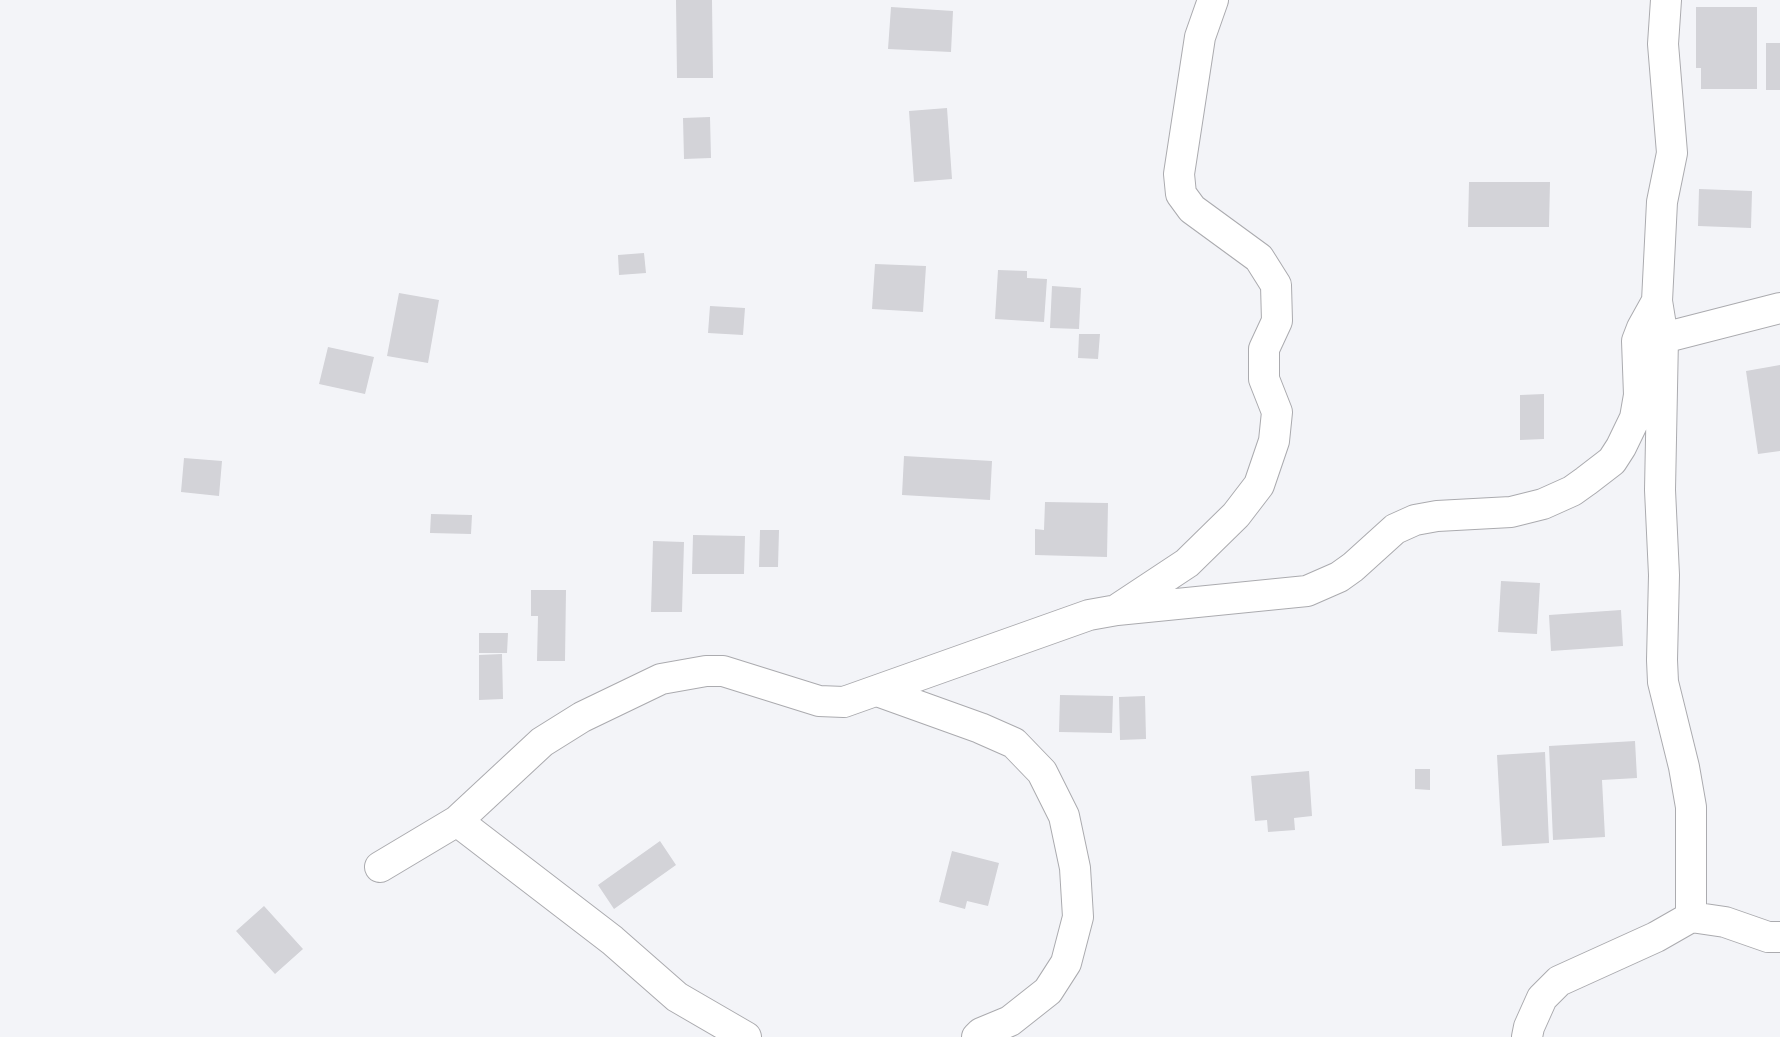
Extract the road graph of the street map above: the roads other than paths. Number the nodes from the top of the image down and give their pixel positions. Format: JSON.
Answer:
{"nodes":[{"id":1,"x":1213,"y":0,"type":"edge"},
{"id":2,"x":1666,"y":0,"type":"edge"},
{"id":3,"x":1657,"y":301,"type":"junction"},
{"id":4,"x":1780,"y":308,"type":"edge"},
{"id":5,"x":1663,"y":338,"type":"junction"},
{"id":6,"x":1117,"y":610,"type":"junction"},
{"id":7,"x":877,"y":691,"type":"junction"},
{"id":8,"x":457,"y":821,"type":"junction"},
{"id":9,"x":380,"y":867,"type":"dead end"},
{"id":10,"x":1691,"y":917,"type":"junction"},
{"id":11,"x":1780,"y":937,"type":"edge"},
{"id":12,"x":746,"y":1037,"type":"edge"},
{"id":13,"x":977,"y":1037,"type":"edge"},
{"id":14,"x":1527,"y":1037,"type":"edge"}],
"edges":[{"from":1,"to":6,"type":"street"},
{"from":2,"to":3,"type":"street"},
{"from":3,"to":5,"type":"street"},
{"from":3,"to":6,"type":"street"},
{"from":4,"to":5,"type":"street"},
{"from":5,"to":10,"type":"street"},
{"from":6,"to":7,"type":"street"},
{"from":7,"to":8,"type":"street"},
{"from":7,"to":13,"type":"street"},
{"from":8,"to":9,"type":"street"},
{"from":8,"to":12,"type":"street"},
{"from":10,"to":11,"type":"street"},
{"from":10,"to":14,"type":"street"}]}
